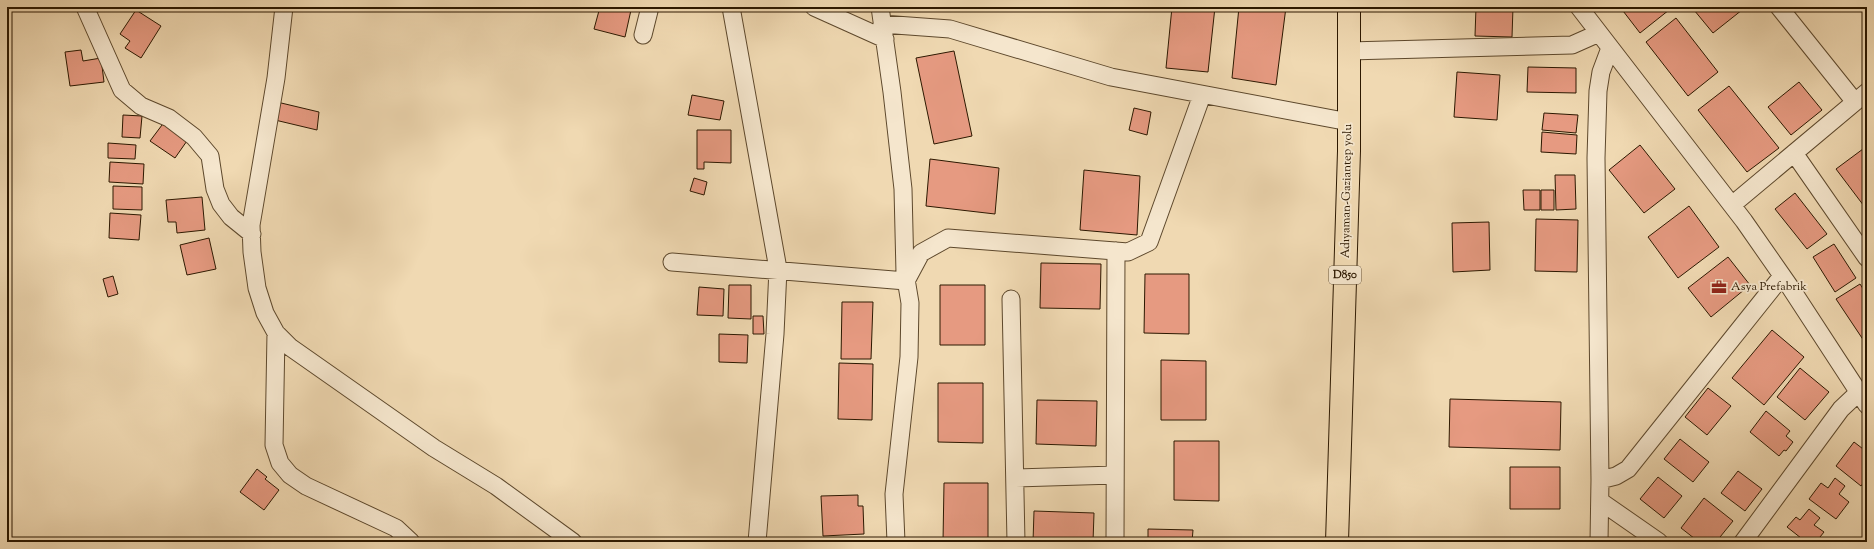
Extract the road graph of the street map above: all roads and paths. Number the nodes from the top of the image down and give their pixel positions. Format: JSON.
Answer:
{"nodes":[{"id":1,"x":85,"y":7,"type":"edge"},
{"id":2,"x":284,"y":7,"type":"edge"},
{"id":3,"x":650,"y":7,"type":"edge"},
{"id":4,"x":731,"y":7,"type":"edge"},
{"id":5,"x":814,"y":7,"type":"edge"},
{"id":6,"x":880,"y":7,"type":"edge"},
{"id":7,"x":1349,"y":7,"type":"edge"},
{"id":8,"x":1579,"y":7,"type":"edge"},
{"id":9,"x":1779,"y":7,"type":"edge"},
{"id":10,"x":883,"y":31,"type":"junction"},
{"id":11,"x":1599,"y":33,"type":"junction"},
{"id":12,"x":643,"y":35,"type":"dead end"},
{"id":13,"x":1610,"y":48,"type":"junction"},
{"id":14,"x":1349,"y":51,"type":"junction"},
{"id":15,"x":1202,"y":95,"type":"junction"},
{"id":16,"x":1861,"y":97,"type":"edge"},
{"id":17,"x":1349,"y":122,"type":"junction"},
{"id":18,"x":1794,"y":153,"type":"junction"},
{"id":19,"x":1732,"y":205,"type":"junction"},
{"id":20,"x":252,"y":234,"type":"junction"},
{"id":21,"x":1116,"y":251,"type":"junction"},
{"id":22,"x":1867,"y":258,"type":"edge"},
{"id":23,"x":672,"y":262,"type":"dead end"},
{"id":24,"x":778,"y":269,"type":"junction"},
{"id":25,"x":1782,"y":276,"type":"junction"},
{"id":26,"x":906,"y":281,"type":"junction"},
{"id":27,"x":1011,"y":299,"type":"dead end"},
{"id":28,"x":276,"y":333,"type":"junction"},
{"id":29,"x":1863,"y":398,"type":"edge"},
{"id":30,"x":1115,"y":475,"type":"junction"},
{"id":31,"x":1015,"y":478,"type":"junction"},
{"id":32,"x":1600,"y":480,"type":"junction"},
{"id":33,"x":1600,"y":501,"type":"junction"},
{"id":34,"x":411,"y":542,"type":"edge"},
{"id":35,"x":573,"y":542,"type":"edge"},
{"id":36,"x":757,"y":542,"type":"edge"},
{"id":37,"x":896,"y":542,"type":"edge"},
{"id":38,"x":1016,"y":542,"type":"edge"},
{"id":39,"x":1115,"y":542,"type":"edge"},
{"id":40,"x":1337,"y":542,"type":"edge"},
{"id":41,"x":1599,"y":542,"type":"edge"},
{"id":42,"x":1659,"y":542,"type":"edge"},
{"id":43,"x":1743,"y":542,"type":"edge"}],
"edges":[{"from":1,"to":20,"type":"street"},
{"from":2,"to":20,"type":"street"},
{"from":3,"to":12,"type":"street"},
{"from":4,"to":24,"type":"street"},
{"from":5,"to":10,"type":"street"},
{"from":6,"to":10,"type":"street"},
{"from":7,"to":14,"type":"main road","name":"Adıyaman-Gaziantep yolu","number":"D850"},
{"from":8,"to":11,"type":"street"},
{"from":9,"to":16,"type":"street"},
{"from":10,"to":15,"type":"street"},
{"from":10,"to":26,"type":"street"},
{"from":11,"to":13,"type":"street"},
{"from":11,"to":14,"type":"street"},
{"from":13,"to":19,"type":"street"},
{"from":13,"to":32,"type":"street"},
{"from":14,"to":17,"type":"main road","name":"Adıyaman-Gaziantep yolu","number":"D850"},
{"from":15,"to":17,"type":"street"},
{"from":15,"to":21,"type":"street"},
{"from":16,"to":18,"type":"street"},
{"from":17,"to":40,"type":"main road","name":"Adıyaman-Gaziantep yolu","number":"D850"},
{"from":18,"to":19,"type":"street"},
{"from":18,"to":22,"type":"street"},
{"from":19,"to":25,"type":"street"},
{"from":20,"to":28,"type":"street"},
{"from":21,"to":26,"type":"street"},
{"from":21,"to":30,"type":"street"},
{"from":23,"to":24,"type":"street"},
{"from":24,"to":26,"type":"street"},
{"from":24,"to":36,"type":"street"},
{"from":25,"to":29,"type":"street"},
{"from":25,"to":32,"type":"street"},
{"from":26,"to":37,"type":"street"},
{"from":27,"to":31,"type":"street"},
{"from":28,"to":34,"type":"street"},
{"from":28,"to":35,"type":"street"},
{"from":29,"to":43,"type":"street"},
{"from":30,"to":31,"type":"street"},
{"from":30,"to":39,"type":"street"},
{"from":31,"to":38,"type":"street"},
{"from":32,"to":33,"type":"street"},
{"from":33,"to":41,"type":"street"},
{"from":33,"to":42,"type":"street"}]}
